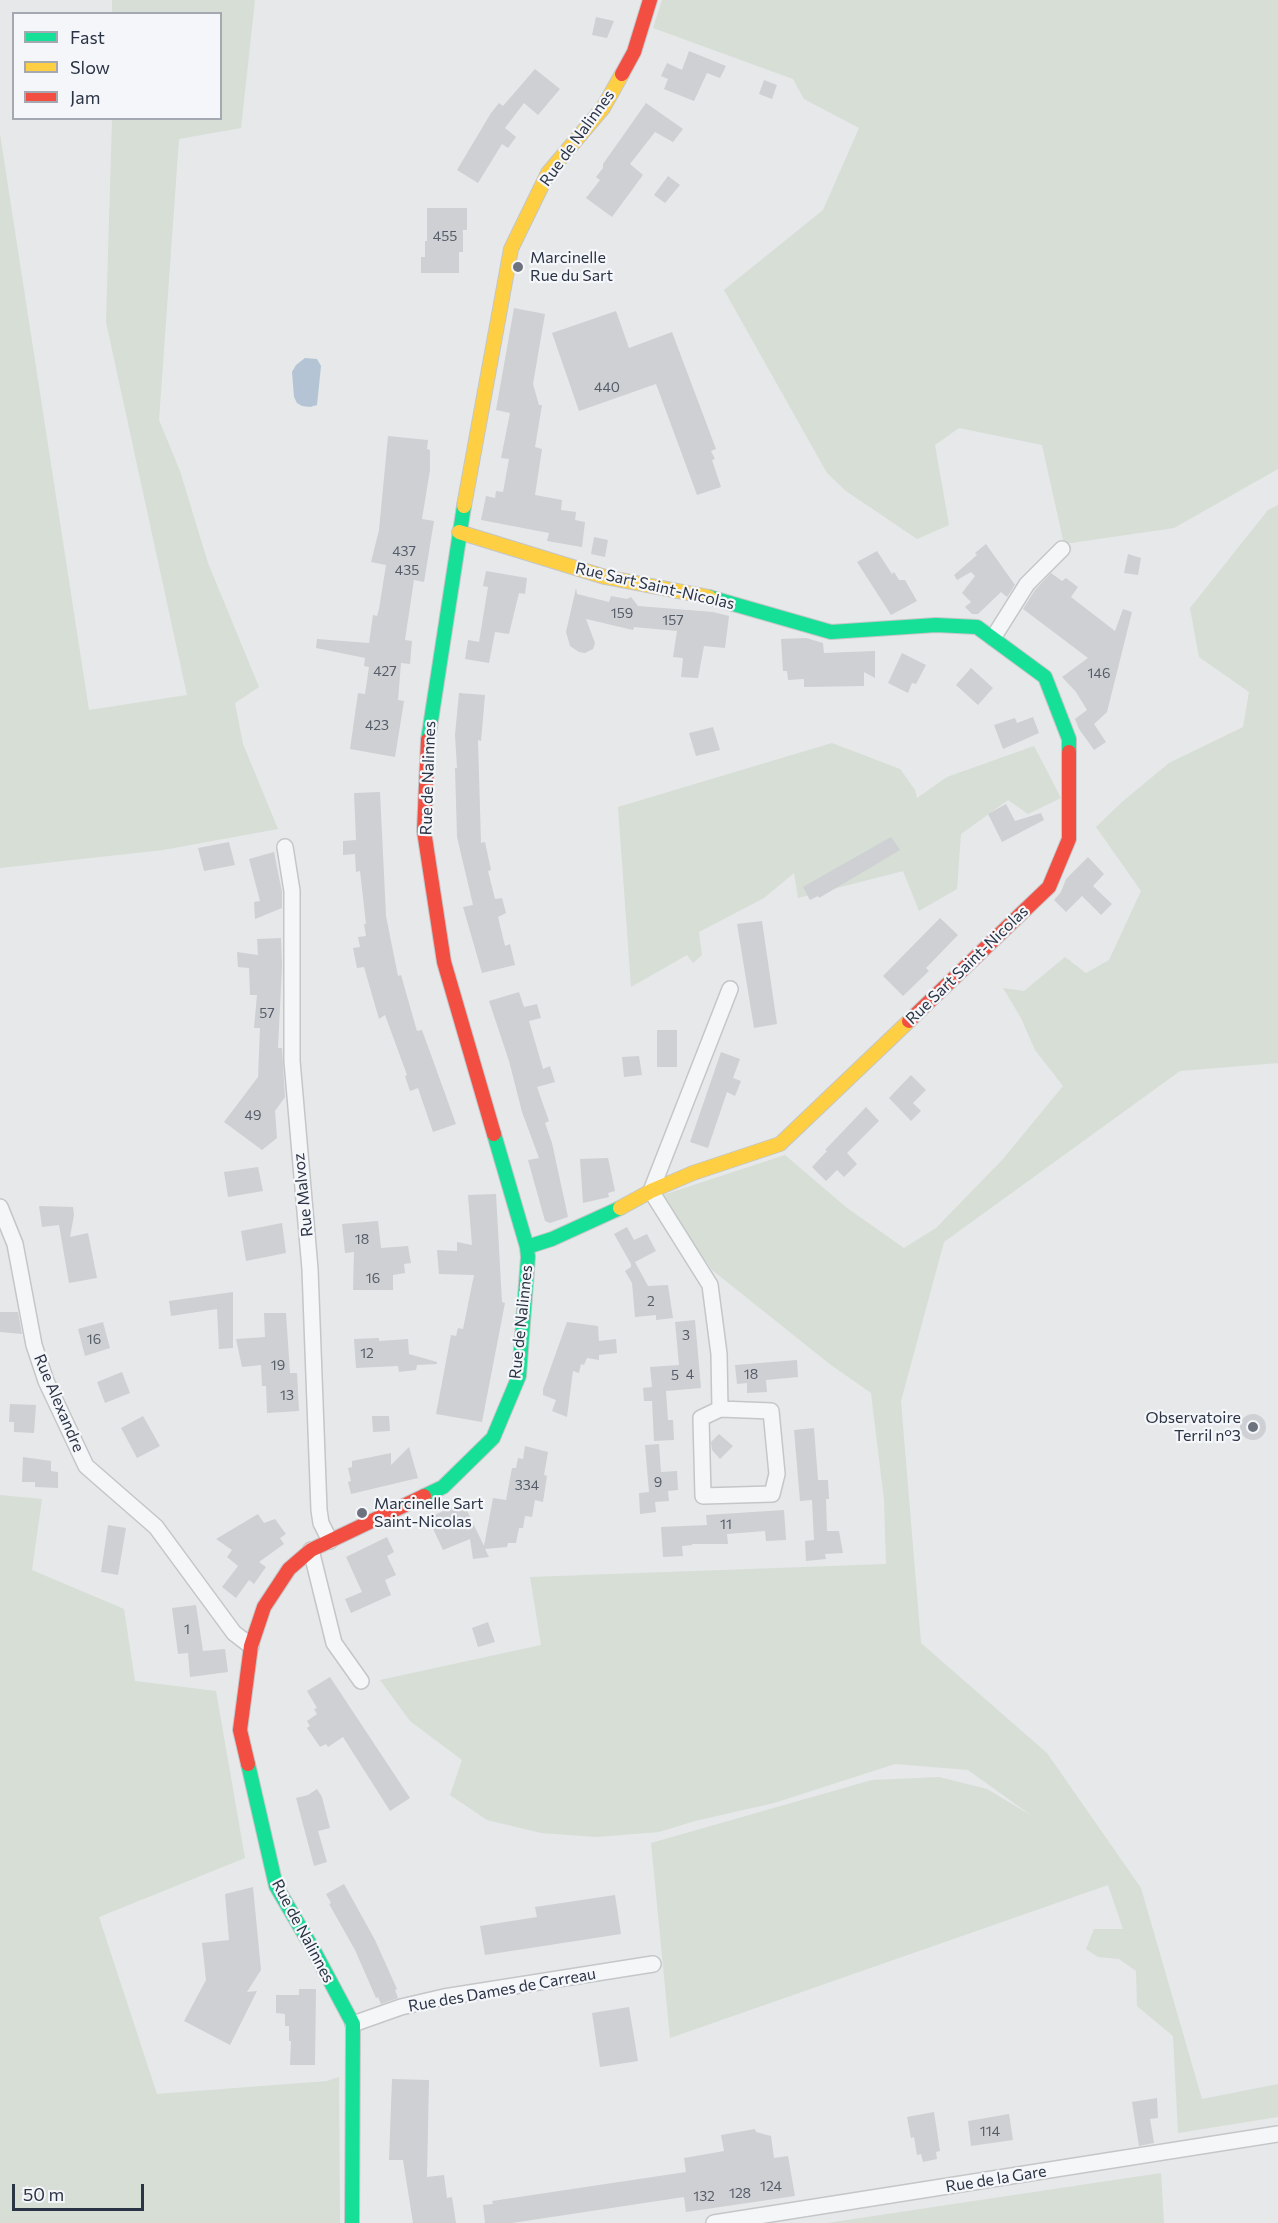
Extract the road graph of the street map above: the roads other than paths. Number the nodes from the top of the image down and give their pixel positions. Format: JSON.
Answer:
{"nodes":[{"id":1,"x":650,"y":0,"type":"edge"},
{"id":2,"x":459,"y":532,"type":"junction"},
{"id":3,"x":1062,"y":549,"type":"dead end"},
{"id":4,"x":993,"y":638,"type":"junction"},
{"id":5,"x":285,"y":847,"type":"dead end"},
{"id":6,"x":730,"y":989,"type":"dead end"},
{"id":7,"x":651,"y":1191,"type":"junction"},
{"id":8,"x":0,"y":1207,"type":"edge"},
{"id":9,"x":527,"y":1247,"type":"junction"},
{"id":10,"x":720,"y":1409,"type":"junction"},
{"id":11,"x":330,"y":1541,"type":"junction"},
{"id":12,"x":311,"y":1550,"type":"junction"},
{"id":13,"x":251,"y":1646,"type":"junction"},
{"id":14,"x":361,"y":1681,"type":"dead end"},
{"id":15,"x":653,"y":1964,"type":"dead end"},
{"id":16,"x":353,"y":2024,"type":"junction"},
{"id":17,"x":1278,"y":2134,"type":"edge"},
{"id":18,"x":352,"y":2223,"type":"edge"},
{"id":19,"x":714,"y":2223,"type":"edge"}],
"edges":[{"from":1,"to":2,"type":"street","name":"Rue de Nalinnes"},
{"from":2,"to":4,"type":"street","name":"Rue Sart Saint-Nicolas"},
{"from":2,"to":9,"type":"street","name":"Rue de Nalinnes"},
{"from":3,"to":4,"type":"street"},
{"from":4,"to":7,"type":"street","name":"Rue Sart Saint-Nicolas"},
{"from":5,"to":11,"type":"street","name":"Rue Malvoz"},
{"from":6,"to":7,"type":"street"},
{"from":7,"to":9,"type":"street","name":"Rue Sart Saint-Nicolas"},
{"from":7,"to":10,"type":"street"},
{"from":8,"to":13,"type":"street","name":"Rue Alexandre"},
{"from":9,"to":11,"type":"street","name":"Rue de Nalinnes"},
{"from":10,"to":10,"type":"street"},
{"from":11,"to":12,"type":"street","name":"Rue de Nalinnes"},
{"from":12,"to":13,"type":"street","name":"Rue de Nalinnes"},
{"from":12,"to":14,"type":"street"},
{"from":13,"to":16,"type":"street","name":"Rue de Nalinnes"},
{"from":15,"to":16,"type":"street","name":"Rue des Dames de Carreau"},
{"from":16,"to":18,"type":"street","name":"Rue de Nalinnes"},
{"from":17,"to":19,"type":"street","name":"Rue de la Gare"}]}
